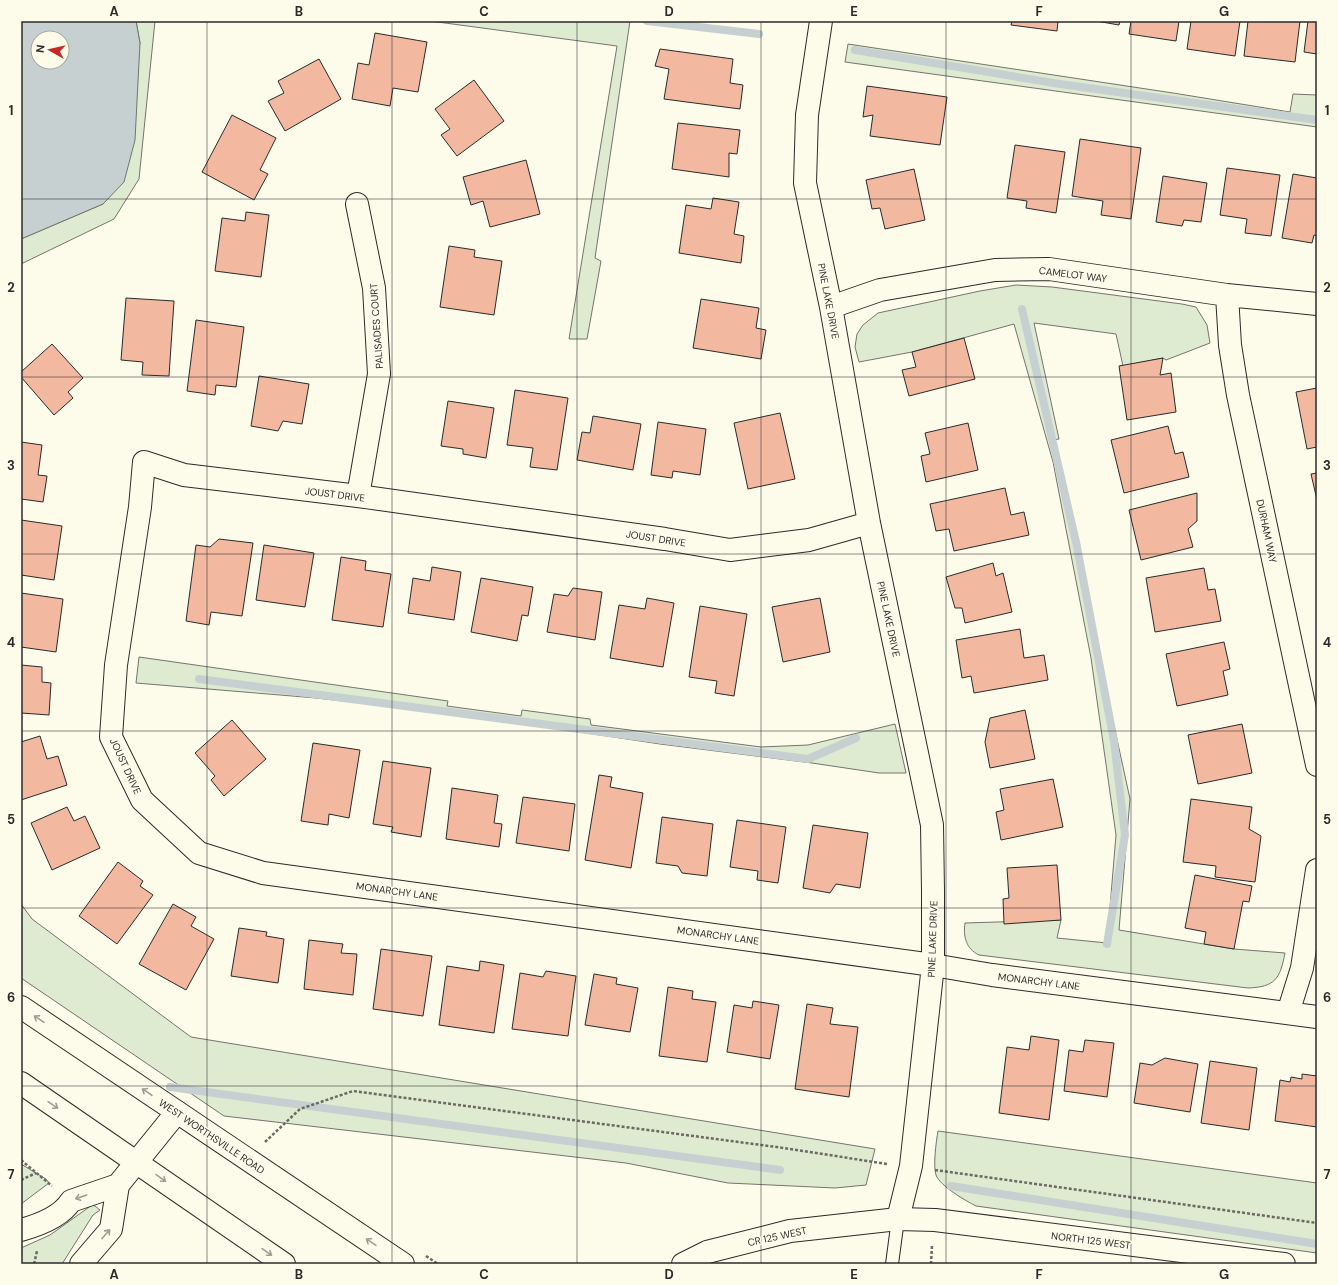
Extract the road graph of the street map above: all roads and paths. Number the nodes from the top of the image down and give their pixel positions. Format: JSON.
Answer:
{"nodes":[{"id":1,"x":821,"y":21,"type":"edge"},
{"id":2,"x":357,"y":204,"type":"dead end"},
{"id":3,"x":1226,"y":295,"type":"junction"},
{"id":4,"x":1317,"y":304,"type":"edge"},
{"id":5,"x":831,"y":307,"type":"junction"},
{"id":6,"x":358,"y":496,"type":"junction"},
{"id":7,"x":869,"y":523,"type":"junction"},
{"id":8,"x":1317,"y":765,"type":"edge"},
{"id":9,"x":142,"y":800,"type":"joint"},
{"id":10,"x":1317,"y":870,"type":"edge"},
{"id":11,"x":933,"y":964,"type":"junction"},
{"id":12,"x":21,"y":1007,"type":"edge"},
{"id":13,"x":1288,"y":1013,"type":"junction"},
{"id":14,"x":1317,"y":1017,"type":"edge"},
{"id":15,"x":21,"y":1083,"type":"edge"},
{"id":16,"x":177,"y":1112,"type":"junction"},
{"id":17,"x":264,"y":1143,"type":"dead end"},
{"id":18,"x":21,"y":1160,"type":"edge"},
{"id":19,"x":137,"y":1162,"type":"junction"},
{"id":20,"x":871,"y":1162,"type":"dead end"},
{"id":21,"x":942,"y":1170,"type":"dead end"},
{"id":22,"x":36,"y":1173,"type":"junction"},
{"id":23,"x":21,"y":1180,"type":"edge"},
{"id":24,"x":118,"y":1184,"type":"junction"},
{"id":25,"x":54,"y":1187,"type":"dead end"},
{"id":26,"x":898,"y":1219,"type":"junction"},
{"id":27,"x":1317,"y":1223,"type":"edge"},
{"id":28,"x":21,"y":1230,"type":"edge"},
{"id":29,"x":81,"y":1264,"type":"edge"},
{"id":30,"x":284,"y":1264,"type":"edge"},
{"id":31,"x":403,"y":1264,"type":"edge"},
{"id":32,"x":683,"y":1264,"type":"edge"},
{"id":33,"x":892,"y":1264,"type":"edge"},
{"id":34,"x":1284,"y":1264,"type":"edge"}],
"edges":[{"from":1,"to":5,"type":"street","name":"PINE LAKE DRIVE"},
{"from":2,"to":6,"type":"street","name":"PALISADES COURT"},
{"from":3,"to":4,"type":"street","name":"CAMELOT WAY"},
{"from":3,"to":5,"type":"street","name":"CAMELOT WAY"},
{"from":3,"to":8,"type":"street","name":"DURHAM WAY"},
{"from":5,"to":7,"type":"street","name":"PINE LAKE DRIVE"},
{"from":6,"to":7,"type":"street","name":"JOUST DRIVE"},
{"from":6,"to":9,"type":"street","name":"JOUST DRIVE"},
{"from":7,"to":11,"type":"street","name":"PINE LAKE DRIVE"},
{"from":9,"to":11,"type":"street","name":"MONARCHY LANE"},
{"from":10,"to":13,"type":"street"},
{"from":11,"to":13,"type":"street","name":"MONARCHY LANE"},
{"from":11,"to":26,"type":"street","name":"PINE LAKE DRIVE"},
{"from":16,"to":12,"type":"street","name":"WEST WORTHSVILLE ROAD","one_way":true},
{"from":13,"to":14,"type":"street","name":"MONARCHY LANE"},
{"from":15,"to":19,"type":"street","one_way":true},
{"from":16,"to":19,"type":"street"},
{"from":31,"to":16,"type":"street","name":"WEST WORTHSVILLE ROAD","one_way":true},
{"from":17,"to":20,"type":"path"},
{"from":18,"to":22,"type":"path"},
{"from":19,"to":24,"type":"street"},
{"from":19,"to":30,"type":"street","one_way":true},
{"from":21,"to":27,"type":"path"},
{"from":22,"to":23,"type":"path"},
{"from":22,"to":25,"type":"path"},
{"from":24,"to":28,"type":"street","one_way":true},
{"from":29,"to":24,"type":"street","one_way":true},
{"from":26,"to":32,"type":"street","name":"CR 125 WEST"},
{"from":26,"to":33,"type":"lane"},
{"from":26,"to":34,"type":"street","name":"NORTH 125 WEST"}]}
